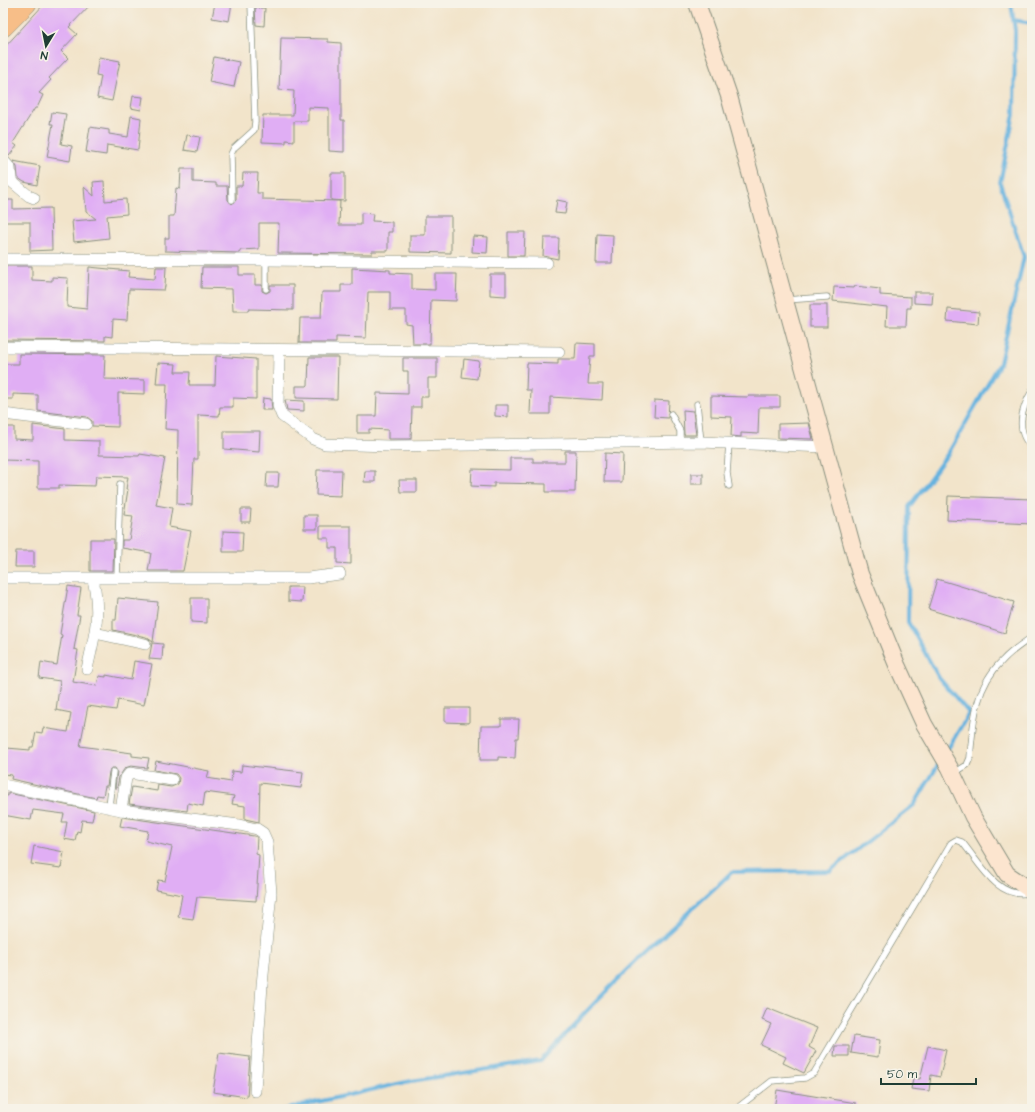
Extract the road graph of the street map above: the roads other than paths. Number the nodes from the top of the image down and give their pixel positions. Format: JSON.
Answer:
{"nodes":[{"id":1,"x":26,"y":3,"type":"edge"},
{"id":2,"x":251,"y":3,"type":"edge"},
{"id":3,"x":702,"y":6,"type":"edge"},
{"id":4,"x":3,"y":26,"type":"edge"},
{"id":5,"x":3,"y":160,"type":"edge"},
{"id":6,"x":34,"y":198,"type":"dead end"},
{"id":7,"x":232,"y":200,"type":"dead end"},
{"id":8,"x":3,"y":259,"type":"edge"},
{"id":9,"x":266,"y":260,"type":"junction"},
{"id":10,"x":547,"y":263,"type":"dead end"},
{"id":11,"x":266,"y":289,"type":"dead end"},
{"id":12,"x":827,"y":297,"type":"dead end"},
{"id":13,"x":786,"y":300,"type":"junction"},
{"id":14,"x":3,"y":348,"type":"edge"},
{"id":15,"x":278,"y":350,"type":"junction"},
{"id":16,"x":559,"y":352,"type":"dead end"},
{"id":17,"x":1032,"y":391,"type":"edge"},
{"id":18,"x":697,"y":404,"type":"dead end"},
{"id":19,"x":3,"y":414,"type":"edge"},
{"id":20,"x":671,"y":414,"type":"dead end"},
{"id":21,"x":86,"y":424,"type":"dead end"},
{"id":22,"x":701,"y":442,"type":"junction"},
{"id":23,"x":680,"y":443,"type":"junction"},
{"id":24,"x":729,"y":443,"type":"junction"},
{"id":25,"x":826,"y":447,"type":"junction"},
{"id":26,"x":1032,"y":447,"type":"edge"},
{"id":27,"x":120,"y":484,"type":"dead end"},
{"id":28,"x":729,"y":486,"type":"dead end"},
{"id":29,"x":340,"y":574,"type":"dead end"},
{"id":30,"x":3,"y":578,"type":"edge"},
{"id":31,"x":93,"y":578,"type":"junction"},
{"id":32,"x":117,"y":578,"type":"junction"},
{"id":33,"x":95,"y":633,"type":"junction"},
{"id":34,"x":1032,"y":637,"type":"edge"},
{"id":35,"x":145,"y":644,"type":"dead end"},
{"id":36,"x":87,"y":669,"type":"dead end"},
{"id":37,"x":948,"y":765,"type":"junction"},
{"id":38,"x":113,"y":772,"type":"dead end"},
{"id":39,"x":172,"y":780,"type":"dead end"},
{"id":40,"x":3,"y":785,"type":"edge"},
{"id":41,"x":109,"y":806,"type":"junction"},
{"id":42,"x":121,"y":810,"type":"junction"},
{"id":43,"x":1032,"y":891,"type":"edge"},
{"id":44,"x":255,"y":1091,"type":"dead end"},
{"id":45,"x":737,"y":1108,"type":"edge"},
{"id":46,"x":746,"y":1109,"type":"edge"}],
"edges":[{"from":1,"to":4,"type":"highway"},
{"from":2,"to":7,"type":"lane"},
{"from":3,"to":13,"type":"street"},
{"from":5,"to":6,"type":"street"},
{"from":8,"to":9,"type":"street"},
{"from":9,"to":10,"type":"street"},
{"from":9,"to":11,"type":"lane"},
{"from":12,"to":13,"type":"lane"},
{"from":13,"to":25,"type":"street"},
{"from":14,"to":15,"type":"street"},
{"from":15,"to":16,"type":"street"},
{"from":15,"to":23,"type":"street"},
{"from":17,"to":26,"type":"lane"},
{"from":18,"to":22,"type":"lane"},
{"from":19,"to":21,"type":"street"},
{"from":20,"to":23,"type":"lane"},
{"from":22,"to":23,"type":"street"},
{"from":22,"to":24,"type":"street"},
{"from":24,"to":25,"type":"street"},
{"from":24,"to":28,"type":"lane"},
{"from":25,"to":37,"type":"street"},
{"from":27,"to":32,"type":"lane"},
{"from":29,"to":32,"type":"street"},
{"from":30,"to":31,"type":"street"},
{"from":31,"to":32,"type":"street"},
{"from":31,"to":33,"type":"street"},
{"from":33,"to":35,"type":"street"},
{"from":33,"to":36,"type":"street"},
{"from":34,"to":37,"type":"lane"},
{"from":37,"to":43,"type":"street"},
{"from":38,"to":41,"type":"lane"},
{"from":39,"to":42,"type":"street"},
{"from":40,"to":41,"type":"street"},
{"from":41,"to":42,"type":"street"},
{"from":42,"to":44,"type":"street"},
{"from":43,"to":45,"type":"lane"},
{"from":45,"to":46,"type":"lane"}]}
